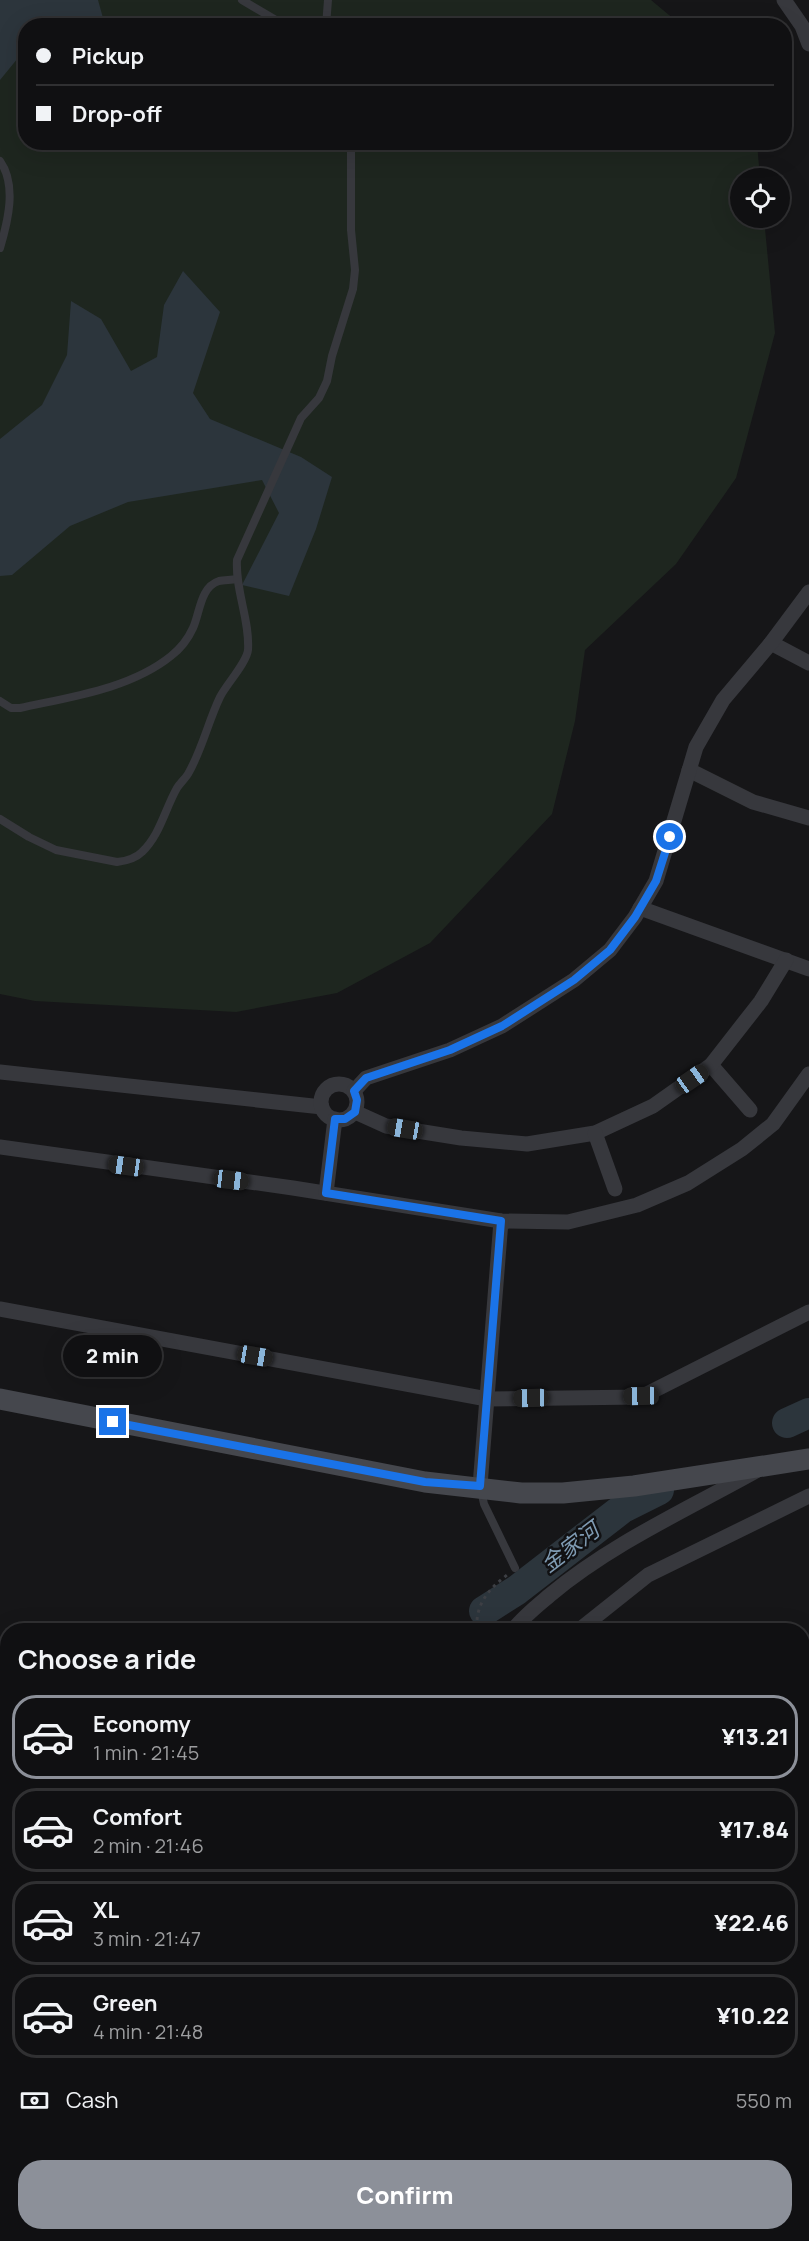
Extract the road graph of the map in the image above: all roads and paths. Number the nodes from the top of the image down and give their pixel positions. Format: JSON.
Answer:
{"nodes":[{"id":1,"x":242,"y":0,"type":"edge"},
{"id":2,"x":328,"y":0,"type":"edge"},
{"id":3,"x":783,"y":0,"type":"edge"},
{"id":4,"x":272,"y":18,"type":"edge"},
{"id":5,"x":327,"y":18,"type":"edge"},
{"id":6,"x":809,"y":44,"type":"edge"},
{"id":7,"x":351,"y":150,"type":"edge"},
{"id":8,"x":0,"y":161,"type":"edge"},
{"id":9,"x":0,"y":248,"type":"edge"},
{"id":10,"x":237,"y":579,"type":"junction"},
{"id":11,"x":809,"y":592,"type":"edge"},
{"id":12,"x":771,"y":643,"type":"junction"},
{"id":13,"x":809,"y":663,"type":"edge"},
{"id":14,"x":0,"y":700,"type":"edge"},
{"id":15,"x":689,"y":770,"type":"junction"},
{"id":16,"x":809,"y":818,"type":"edge"},
{"id":17,"x":0,"y":819,"type":"edge"},
{"id":18,"x":640,"y":908,"type":"junction"},
{"id":19,"x":786,"y":960,"type":"junction"},
{"id":20,"x":809,"y":969,"type":"edge"},
{"id":21,"x":711,"y":1065,"type":"junction"},
{"id":22,"x":0,"y":1072,"type":"edge"},
{"id":23,"x":809,"y":1074,"type":"edge"},
{"id":24,"x":354,"y":1091,"type":"junction"},
{"id":25,"x":322,"y":1107,"type":"junction"},
{"id":26,"x":750,"y":1110,"type":"dead end"},
{"id":27,"x":355,"y":1112,"type":"junction"},
{"id":28,"x":335,"y":1119,"type":"junction"},
{"id":29,"x":595,"y":1133,"type":"junction"},
{"id":30,"x":0,"y":1148,"type":"edge"},
{"id":31,"x":615,"y":1189,"type":"dead end"},
{"id":32,"x":326,"y":1193,"type":"junction"},
{"id":33,"x":501,"y":1221,"type":"junction"},
{"id":34,"x":0,"y":1309,"type":"edge"},
{"id":35,"x":809,"y":1312,"type":"edge"},
{"id":36,"x":0,"y":1399,"type":"edge"},
{"id":37,"x":487,"y":1399,"type":"junction"},
{"id":38,"x":809,"y":1459,"type":"edge"},
{"id":39,"x":764,"y":1467,"type":"junction"},
{"id":40,"x":480,"y":1486,"type":"junction"},
{"id":41,"x":809,"y":1496,"type":"edge"},
{"id":42,"x":515,"y":1568,"type":"joint"},
{"id":43,"x":478,"y":1623,"type":"edge"},
{"id":44,"x":520,"y":1623,"type":"edge"},
{"id":45,"x":588,"y":1623,"type":"edge"}],
"edges":[{"from":1,"to":4,"type":"lane"},
{"from":2,"to":5,"type":"lane"},
{"from":3,"to":6,"type":"street"},
{"from":7,"to":10,"type":"lane"},
{"from":8,"to":9,"type":"lane"},
{"from":10,"to":14,"type":"lane"},
{"from":10,"to":17,"type":"lane"},
{"from":11,"to":12,"type":"street"},
{"from":12,"to":13,"type":"street"},
{"from":12,"to":15,"type":"street"},
{"from":15,"to":16,"type":"street"},
{"from":15,"to":18,"type":"street"},
{"from":18,"to":19,"type":"street"},
{"from":18,"to":24,"type":"street"},
{"from":19,"to":20,"type":"street"},
{"from":19,"to":21,"type":"street"},
{"from":21,"to":26,"type":"street"},
{"from":21,"to":29,"type":"street"},
{"from":22,"to":25,"type":"street"},
{"from":23,"to":33,"type":"street"},
{"from":24,"to":25,"type":"street"},
{"from":24,"to":27,"type":"street"},
{"from":25,"to":28,"type":"street"},
{"from":27,"to":28,"type":"street"},
{"from":27,"to":29,"type":"street"},
{"from":28,"to":32,"type":"street"},
{"from":29,"to":31,"type":"street"},
{"from":30,"to":32,"type":"street"},
{"from":32,"to":33,"type":"street"},
{"from":33,"to":37,"type":"street"},
{"from":34,"to":37,"type":"street"},
{"from":35,"to":37,"type":"street"},
{"from":36,"to":40,"type":"street"},
{"from":37,"to":40,"type":"street"},
{"from":38,"to":39,"type":"street"},
{"from":39,"to":40,"type":"street"},
{"from":39,"to":44,"type":"street"},
{"from":40,"to":42,"type":"lane"},
{"from":41,"to":45,"type":"street"},
{"from":42,"to":43,"type":"path"}]}
